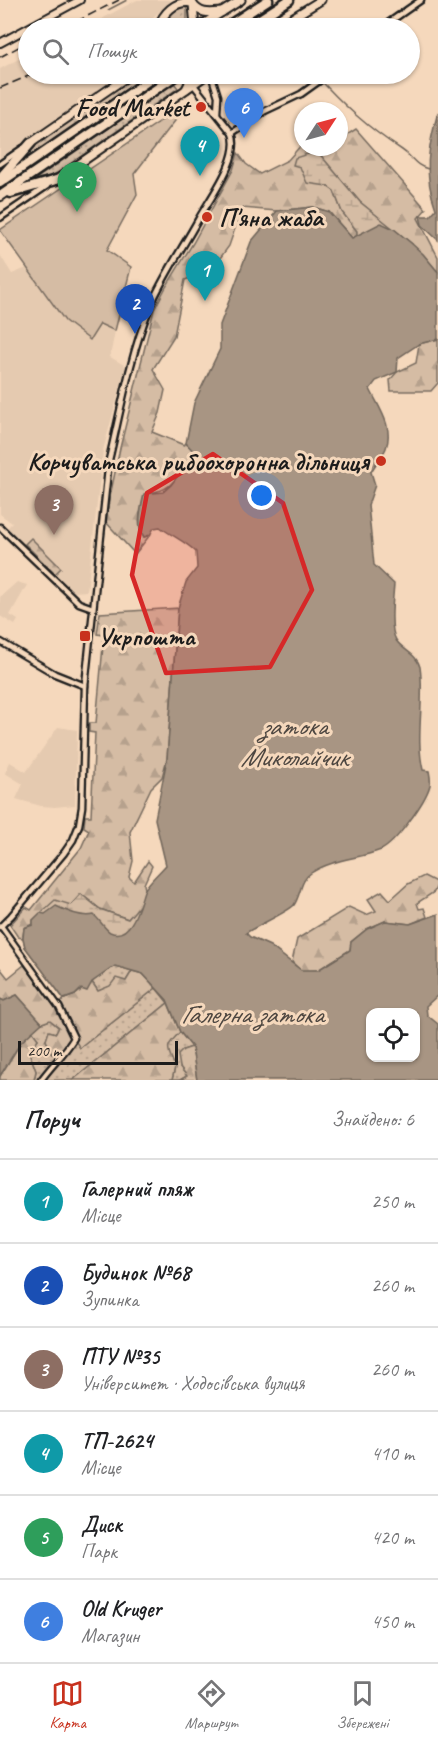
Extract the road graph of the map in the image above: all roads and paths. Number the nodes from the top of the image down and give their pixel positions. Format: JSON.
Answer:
{"nodes":[{"id":1,"x":80,"y":0,"type":"edge"},
{"id":2,"x":241,"y":0,"type":"edge"},
{"id":3,"x":268,"y":0,"type":"edge"},
{"id":4,"x":289,"y":0,"type":"edge"},
{"id":5,"x":321,"y":0,"type":"edge"},
{"id":6,"x":421,"y":0,"type":"edge"},
{"id":7,"x":192,"y":1,"type":"edge"},
{"id":8,"x":222,"y":12,"type":"junction"},
{"id":9,"x":47,"y":18,"type":"edge"},
{"id":10,"x":162,"y":18,"type":"edge"},
{"id":11,"x":195,"y":18,"type":"edge"},
{"id":12,"x":212,"y":18,"type":"edge"},
{"id":13,"x":220,"y":18,"type":"edge"},
{"id":14,"x":241,"y":18,"type":"edge"},
{"id":15,"x":261,"y":18,"type":"edge"},
{"id":16,"x":292,"y":18,"type":"edge"},
{"id":17,"x":395,"y":18,"type":"edge"},
{"id":18,"x":18,"y":33,"type":"edge"},
{"id":19,"x":0,"y":43,"type":"edge"},
{"id":20,"x":117,"y":84,"type":"edge"},
{"id":21,"x":144,"y":84,"type":"edge"},
{"id":22,"x":163,"y":84,"type":"edge"},
{"id":23,"x":188,"y":84,"type":"edge"},
{"id":24,"x":193,"y":84,"type":"joint"},
{"id":25,"x":213,"y":84,"type":"edge"},
{"id":26,"x":314,"y":84,"type":"edge"},
{"id":27,"x":186,"y":89,"type":"junction"},
{"id":28,"x":217,"y":113,"type":"junction"},
{"id":29,"x":232,"y":133,"type":"junction"},
{"id":30,"x":31,"y":143,"type":"junction"},
{"id":31,"x":0,"y":164,"type":"edge"},
{"id":32,"x":0,"y":178,"type":"edge"},
{"id":33,"x":56,"y":180,"type":"junction"},
{"id":34,"x":0,"y":183,"type":"edge"},
{"id":35,"x":0,"y":197,"type":"edge"},
{"id":36,"x":0,"y":218,"type":"edge"},
{"id":37,"x":0,"y":527,"type":"edge"},
{"id":38,"x":93,"y":608,"type":"junction"},
{"id":39,"x":1,"y":642,"type":"edge"},
{"id":40,"x":85,"y":686,"type":"junction"},
{"id":41,"x":0,"y":926,"type":"edge"},
{"id":42,"x":42,"y":1080,"type":"edge"}],
"edges":[{"from":1,"to":9,"type":"street"},
{"from":2,"to":8,"type":"main road"},
{"from":3,"to":14,"type":"highway"},
{"from":4,"to":15,"type":"highway"},
{"from":5,"to":16,"type":"main road"},
{"from":6,"to":17,"type":"street"},
{"from":7,"to":8,"type":"main road"},
{"from":7,"to":10,"type":"main road"},
{"from":7,"to":11,"type":"main road"},
{"from":8,"to":12,"type":"main road"},
{"from":8,"to":13,"type":"main road"},
{"from":18,"to":19,"type":"street"},
{"from":20,"to":30,"type":"main road"},
{"from":21,"to":34,"type":"highway"},
{"from":22,"to":35,"type":"highway"},
{"from":23,"to":27,"type":"main road"},
{"from":24,"to":27,"type":"main road"},
{"from":24,"to":28,"type":"street"},
{"from":25,"to":28,"type":"street"},
{"from":26,"to":29,"type":"street"},
{"from":27,"to":33,"type":"main road"},
{"from":28,"to":29,"type":"street"},
{"from":29,"to":38,"type":"street"},
{"from":30,"to":31,"type":"street"},
{"from":30,"to":32,"type":"highway"},
{"from":33,"to":35,"type":"highway"},
{"from":33,"to":36,"type":"street"},
{"from":37,"to":38,"type":"street"},
{"from":38,"to":40,"type":"street"},
{"from":39,"to":40,"type":"street"},
{"from":40,"to":41,"type":"street"},
{"from":41,"to":42,"type":"street"}]}
